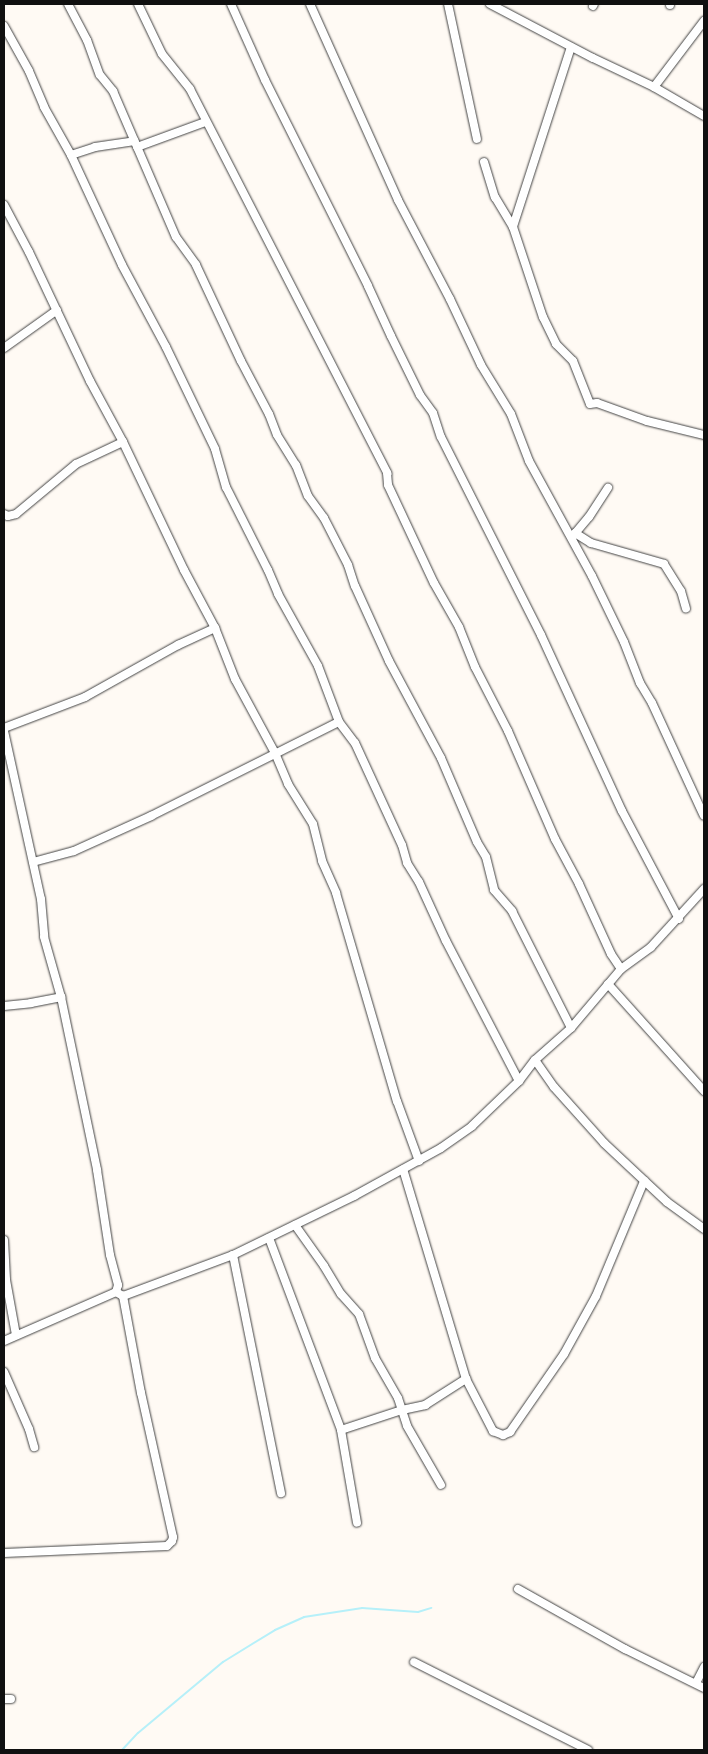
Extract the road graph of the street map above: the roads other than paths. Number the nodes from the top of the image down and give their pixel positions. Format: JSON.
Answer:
{"nodes":[{"id":1,"x":68,"y":4,"type":"edge"},
{"id":2,"x":138,"y":4,"type":"edge"},
{"id":3,"x":232,"y":4,"type":"edge"},
{"id":4,"x":310,"y":4,"type":"edge"},
{"id":5,"x":448,"y":4,"type":"edge"},
{"id":6,"x":490,"y":4,"type":"edge"},
{"id":7,"x":704,"y":21,"type":"edge"},
{"id":8,"x":4,"y":26,"type":"edge"},
{"id":9,"x":571,"y":47,"type":"junction"},
{"id":10,"x":654,"y":87,"type":"junction"},
{"id":11,"x":704,"y":116,"type":"edge"},
{"id":12,"x":205,"y":122,"type":"junction"},
{"id":13,"x":476,"y":139,"type":"dead end"},
{"id":14,"x":136,"y":144,"type":"junction"},
{"id":15,"x":71,"y":155,"type":"junction"},
{"id":16,"x":484,"y":162,"type":"dead end"},
{"id":17,"x":4,"y":204,"type":"edge"},
{"id":18,"x":514,"y":226,"type":"junction"},
{"id":19,"x":57,"y":310,"type":"junction"},
{"id":20,"x":4,"y":348,"type":"edge"},
{"id":21,"x":704,"y":434,"type":"edge"},
{"id":22,"x":123,"y":442,"type":"junction"},
{"id":23,"x":608,"y":488,"type":"dead end"},
{"id":24,"x":4,"y":514,"type":"edge"},
{"id":25,"x":573,"y":536,"type":"junction"},
{"id":26,"x":686,"y":608,"type":"dead end"},
{"id":27,"x":215,"y":628,"type":"junction"},
{"id":28,"x":339,"y":722,"type":"junction"},
{"id":29,"x":4,"y":730,"type":"edge"},
{"id":30,"x":275,"y":753,"type":"junction"},
{"id":31,"x":704,"y":816,"type":"edge"},
{"id":32,"x":33,"y":862,"type":"junction"},
{"id":33,"x":704,"y":889,"type":"edge"},
{"id":34,"x":700,"y":899,"type":"edge"},
{"id":35,"x":679,"y":919,"type":"junction"},
{"id":36,"x":621,"y":970,"type":"junction"},
{"id":37,"x":608,"y":984,"type":"junction"},
{"id":38,"x":61,"y":997,"type":"junction"},
{"id":39,"x":4,"y":1006,"type":"edge"},
{"id":40,"x":571,"y":1028,"type":"junction"},
{"id":41,"x":535,"y":1060,"type":"junction"},
{"id":42,"x":519,"y":1082,"type":"junction"},
{"id":43,"x":704,"y":1090,"type":"edge"},
{"id":44,"x":419,"y":1160,"type":"junction"},
{"id":45,"x":403,"y":1169,"type":"junction"},
{"id":46,"x":644,"y":1182,"type":"junction"},
{"id":47,"x":295,"y":1225,"type":"junction"},
{"id":48,"x":704,"y":1230,"type":"edge"},
{"id":49,"x":269,"y":1238,"type":"junction"},
{"id":50,"x":4,"y":1240,"type":"edge"},
{"id":51,"x":233,"y":1255,"type":"junction"},
{"id":52,"x":119,"y":1294,"type":"junction"},
{"id":53,"x":16,"y":1335,"type":"junction"},
{"id":54,"x":4,"y":1341,"type":"edge"},
{"id":55,"x":4,"y":1372,"type":"edge"},
{"id":56,"x":466,"y":1379,"type":"junction"},
{"id":57,"x":402,"y":1410,"type":"junction"},
{"id":58,"x":341,"y":1430,"type":"junction"},
{"id":59,"x":34,"y":1446,"type":"dead end"},
{"id":60,"x":441,"y":1485,"type":"dead end"},
{"id":61,"x":280,"y":1494,"type":"dead end"},
{"id":62,"x":357,"y":1523,"type":"dead end"},
{"id":63,"x":4,"y":1553,"type":"edge"},
{"id":64,"x":518,"y":1589,"type":"dead end"},
{"id":65,"x":414,"y":1662,"type":"dead end"},
{"id":66,"x":704,"y":1667,"type":"edge"},
{"id":67,"x":696,"y":1684,"type":"junction"},
{"id":68,"x":704,"y":1688,"type":"edge"},
{"id":69,"x":588,"y":1750,"type":"edge"}],
"edges":[{"from":1,"to":14,"type":"street"},
{"from":2,"to":12,"type":"street"},
{"from":3,"to":35,"type":"street"},
{"from":4,"to":25,"type":"street"},
{"from":5,"to":13,"type":"street"},
{"from":6,"to":9,"type":"street"},
{"from":7,"to":10,"type":"street"},
{"from":8,"to":15,"type":"street"},
{"from":9,"to":10,"type":"street"},
{"from":9,"to":18,"type":"street"},
{"from":10,"to":11,"type":"street"},
{"from":12,"to":14,"type":"street"},
{"from":12,"to":36,"type":"street"},
{"from":14,"to":15,"type":"street"},
{"from":14,"to":40,"type":"street"},
{"from":15,"to":28,"type":"street"},
{"from":16,"to":18,"type":"street"},
{"from":17,"to":19,"type":"street"},
{"from":18,"to":21,"type":"street"},
{"from":19,"to":20,"type":"street"},
{"from":19,"to":22,"type":"street"},
{"from":22,"to":24,"type":"street"},
{"from":22,"to":27,"type":"street"},
{"from":23,"to":25,"type":"street"},
{"from":25,"to":26,"type":"street"},
{"from":25,"to":31,"type":"street"},
{"from":27,"to":29,"type":"street"},
{"from":27,"to":30,"type":"street"},
{"from":28,"to":30,"type":"street"},
{"from":28,"to":42,"type":"street"},
{"from":29,"to":32,"type":"street"},
{"from":30,"to":32,"type":"street"},
{"from":30,"to":44,"type":"street"},
{"from":32,"to":38,"type":"street"},
{"from":33,"to":34,"type":"street"},
{"from":34,"to":35,"type":"street"},
{"from":35,"to":36,"type":"street"},
{"from":36,"to":37,"type":"street"},
{"from":37,"to":40,"type":"street"},
{"from":37,"to":43,"type":"street"},
{"from":38,"to":39,"type":"street"},
{"from":38,"to":52,"type":"street"},
{"from":40,"to":41,"type":"street"},
{"from":41,"to":42,"type":"street"},
{"from":41,"to":46,"type":"street"},
{"from":42,"to":44,"type":"street"},
{"from":44,"to":45,"type":"street"},
{"from":45,"to":47,"type":"street"},
{"from":45,"to":56,"type":"street"},
{"from":46,"to":48,"type":"street"},
{"from":46,"to":56,"type":"street"},
{"from":47,"to":49,"type":"street"},
{"from":47,"to":57,"type":"street"},
{"from":49,"to":51,"type":"street"},
{"from":49,"to":58,"type":"street"},
{"from":50,"to":53,"type":"street"},
{"from":51,"to":52,"type":"street"},
{"from":51,"to":61,"type":"street"},
{"from":52,"to":53,"type":"street"},
{"from":52,"to":63,"type":"street"},
{"from":53,"to":54,"type":"street"},
{"from":55,"to":59,"type":"street"},
{"from":56,"to":57,"type":"street"},
{"from":57,"to":58,"type":"street"},
{"from":57,"to":60,"type":"street"},
{"from":58,"to":62,"type":"street"},
{"from":64,"to":67,"type":"street"},
{"from":65,"to":69,"type":"street"},
{"from":66,"to":67,"type":"street"},
{"from":67,"to":68,"type":"street"}]}
